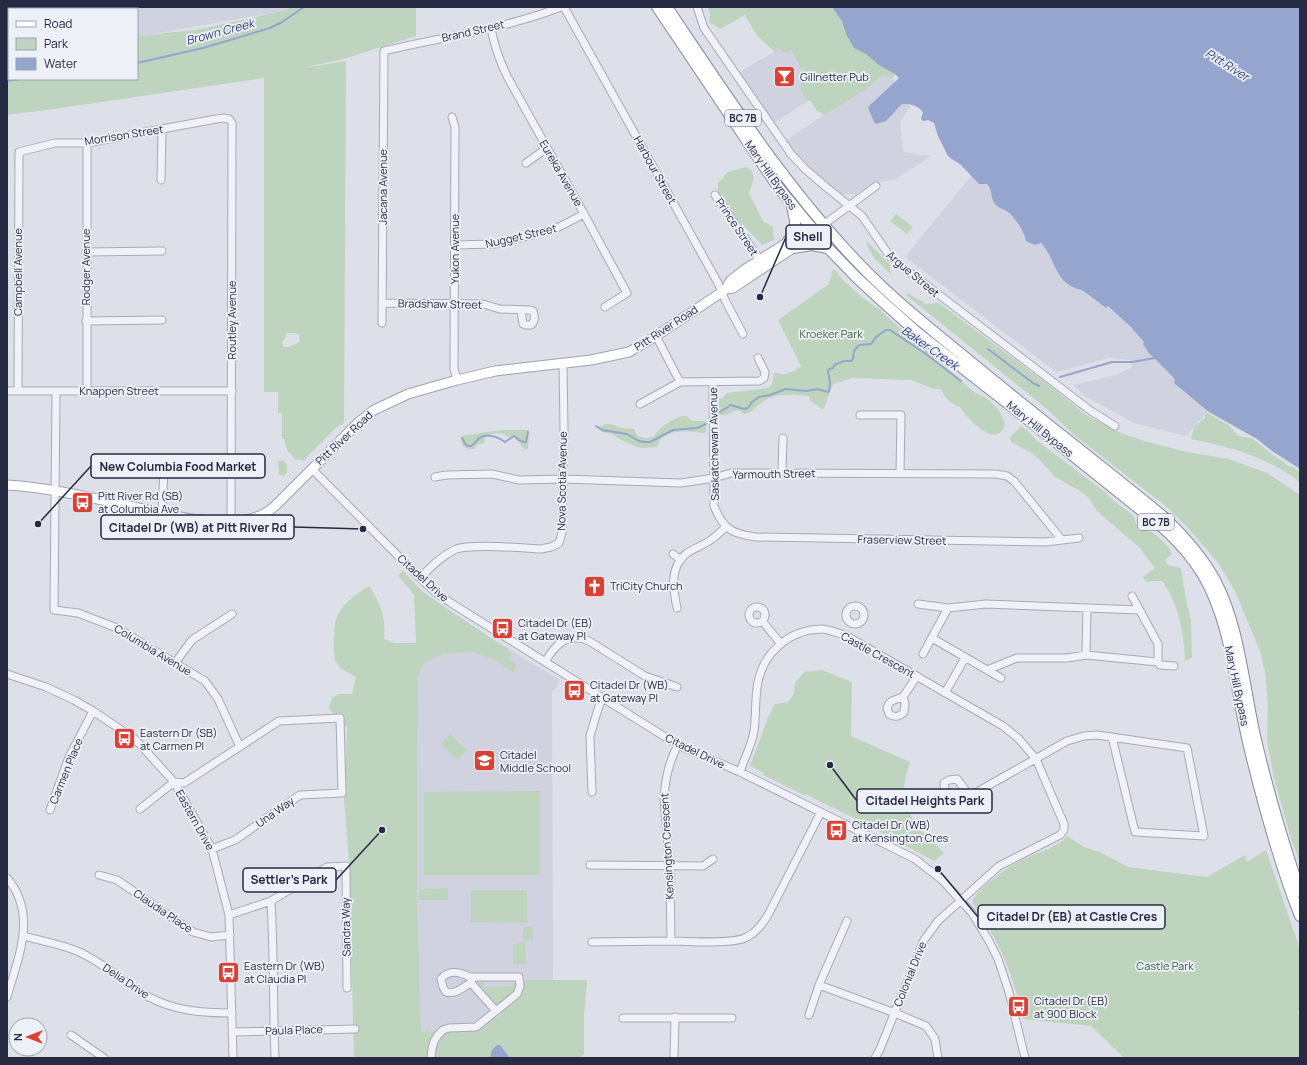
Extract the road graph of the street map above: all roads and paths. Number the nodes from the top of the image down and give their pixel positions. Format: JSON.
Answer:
{"nodes":[{"id":1,"x":562,"y":7,"type":"edge"},
{"id":2,"x":657,"y":7,"type":"edge"},
{"id":3,"x":668,"y":7,"type":"edge"},
{"id":4,"x":697,"y":7,"type":"edge"},
{"id":5,"x":491,"y":28,"type":"junction"},
{"id":6,"x":384,"y":50,"type":"joint"},
{"id":7,"x":452,"y":117,"type":"dead end"},
{"id":8,"x":229,"y":119,"type":"joint"},
{"id":9,"x":162,"y":129,"type":"junction"},
{"id":10,"x":87,"y":143,"type":"junction"},
{"id":11,"x":547,"y":148,"type":"junction"},
{"id":12,"x":19,"y":152,"type":"joint"},
{"id":13,"x":526,"y":163,"type":"dead end"},
{"id":14,"x":162,"y":180,"type":"dead end"},
{"id":15,"x":876,"y":186,"type":"dead end"},
{"id":16,"x":715,"y":195,"type":"dead end"},
{"id":17,"x":792,"y":205,"type":"junction"},
{"id":18,"x":849,"y":206,"type":"junction"},
{"id":19,"x":584,"y":214,"type":"junction"},
{"id":20,"x":823,"y":225,"type":"junction"},
{"id":21,"x":813,"y":230,"type":"junction"},
{"id":22,"x":790,"y":245,"type":"junction"},
{"id":23,"x":455,"y":246,"type":"junction"},
{"id":24,"x":828,"y":248,"type":"junction"},
{"id":25,"x":86,"y":252,"type":"junction"},
{"id":26,"x":162,"y":252,"type":"dead end"},
{"id":27,"x":760,"y":260,"type":"junction"},
{"id":28,"x":759,"y":270,"type":"junction"},
{"id":29,"x":724,"y":290,"type":"junction"},
{"id":30,"x":382,"y":303,"type":"junction"},
{"id":31,"x":455,"y":304,"type":"junction"},
{"id":32,"x":605,"y":307,"type":"dead end"},
{"id":33,"x":522,"y":310,"type":"dead end"},
{"id":34,"x":162,"y":320,"type":"dead end"},
{"id":35,"x":86,"y":321,"type":"junction"},
{"id":36,"x":382,"y":323,"type":"dead end"},
{"id":37,"x":743,"y":334,"type":"dead end"},
{"id":38,"x":656,"y":336,"type":"junction"},
{"id":39,"x":758,"y":358,"type":"dead end"},
{"id":40,"x":563,"y":364,"type":"junction"},
{"id":41,"x":457,"y":380,"type":"junction"},
{"id":42,"x":680,"y":382,"type":"junction"},
{"id":43,"x":713,"y":382,"type":"junction"},
{"id":44,"x":7,"y":391,"type":"edge"},
{"id":45,"x":18,"y":391,"type":"junction"},
{"id":46,"x":232,"y":391,"type":"junction"},
{"id":47,"x":56,"y":392,"type":"junction"},
{"id":48,"x":86,"y":392,"type":"junction"},
{"id":49,"x":640,"y":404,"type":"dead end"},
{"id":50,"x":860,"y":415,"type":"dead end"},
{"id":51,"x":1115,"y":426,"type":"dead end"},
{"id":52,"x":783,"y":438,"type":"dead end"},
{"id":53,"x":164,"y":469,"type":"dead end"},
{"id":54,"x":312,"y":469,"type":"junction"},
{"id":55,"x":782,"y":473,"type":"junction"},
{"id":56,"x":900,"y":474,"type":"junction"},
{"id":57,"x":434,"y":477,"type":"dead end"},
{"id":58,"x":714,"y":478,"type":"junction"},
{"id":59,"x":563,"y":479,"type":"junction"},
{"id":60,"x":7,"y":484,"type":"edge"},
{"id":61,"x":55,"y":490,"type":"junction"},
{"id":62,"x":162,"y":513,"type":"junction"},
{"id":63,"x":231,"y":522,"type":"junction"},
{"id":64,"x":726,"y":527,"type":"junction"},
{"id":65,"x":1079,"y":538,"type":"dead end"},
{"id":66,"x":1062,"y":540,"type":"junction"},
{"id":67,"x":673,"y":554,"type":"dead end"},
{"id":68,"x":681,"y":560,"type":"junction"},
{"id":69,"x":420,"y":578,"type":"junction"},
{"id":70,"x":1132,"y":596,"type":"dead end"},
{"id":71,"x":918,"y":604,"type":"dead end"},
{"id":72,"x":677,"y":608,"type":"dead end"},
{"id":73,"x":948,"y":608,"type":"junction"},
{"id":74,"x":1088,"y":608,"type":"junction"},
{"id":75,"x":1139,"y":610,"type":"junction"},
{"id":76,"x":232,"y":614,"type":"dead end"},
{"id":77,"x":763,"y":622,"type":"dead end"},
{"id":78,"x":852,"y":623,"type":"dead end"},
{"id":79,"x":845,"y":635,"type":"junction"},
{"id":80,"x":932,"y":638,"type":"junction"},
{"id":81,"x":781,"y":644,"type":"junction"},
{"id":82,"x":923,"y":654,"type":"dead end"},
{"id":83,"x":1086,"y":655,"type":"junction"},
{"id":84,"x":965,"y":658,"type":"junction"},
{"id":85,"x":175,"y":662,"type":"junction"},
{"id":86,"x":545,"y":662,"type":"junction"},
{"id":87,"x":1158,"y":662,"type":"junction"},
{"id":88,"x":1174,"y":666,"type":"dead end"},
{"id":89,"x":987,"y":670,"type":"junction"},
{"id":90,"x":7,"y":674,"type":"edge"},
{"id":91,"x":917,"y":676,"type":"junction"},
{"id":92,"x":1001,"y":678,"type":"dead end"},
{"id":93,"x":677,"y":687,"type":"dead end"},
{"id":94,"x":945,"y":693,"type":"junction"},
{"id":95,"x":903,"y":697,"type":"dead end"},
{"id":96,"x":602,"y":698,"type":"junction"},
{"id":97,"x":93,"y":711,"type":"junction"},
{"id":98,"x":1112,"y":737,"type":"junction"},
{"id":99,"x":678,"y":745,"type":"junction"},
{"id":100,"x":240,"y":747,"type":"junction"},
{"id":101,"x":1036,"y":759,"type":"junction"},
{"id":102,"x":740,"y":772,"type":"junction"},
{"id":103,"x":174,"y":782,"type":"junction"},
{"id":104,"x":592,"y":792,"type":"dead end"},
{"id":105,"x":970,"y":796,"type":"dead end"},
{"id":106,"x":140,"y":809,"type":"dead end"},
{"id":107,"x":50,"y":810,"type":"dead end"},
{"id":108,"x":821,"y":812,"type":"junction"},
{"id":109,"x":212,"y":849,"type":"junction"},
{"id":110,"x":713,"y":859,"type":"dead end"},
{"id":111,"x":590,"y":865,"type":"dead end"},
{"id":112,"x":670,"y":866,"type":"junction"},
{"id":113,"x":99,"y":875,"type":"dead end"},
{"id":114,"x":7,"y":878,"type":"edge"},
{"id":115,"x":1300,"y":892,"type":"edge"},
{"id":116,"x":271,"y":900,"type":"junction"},
{"id":117,"x":960,"y":900,"type":"junction"},
{"id":118,"x":229,"y":915,"type":"junction"},
{"id":119,"x":1300,"y":916,"type":"edge"},
{"id":120,"x":847,"y":921,"type":"dead end"},
{"id":121,"x":230,"y":935,"type":"junction"},
{"id":122,"x":24,"y":936,"type":"junction"},
{"id":123,"x":671,"y":941,"type":"junction"},
{"id":124,"x":592,"y":942,"type":"dead end"},
{"id":125,"x":470,"y":977,"type":"junction"},
{"id":126,"x":472,"y":984,"type":"junction"},
{"id":127,"x":819,"y":985,"type":"junction"},
{"id":128,"x":347,"y":988,"type":"dead end"},
{"id":129,"x":7,"y":997,"type":"edge"},
{"id":130,"x":496,"y":1011,"type":"junction"},
{"id":131,"x":232,"y":1013,"type":"junction"},
{"id":132,"x":895,"y":1013,"type":"junction"},
{"id":133,"x":809,"y":1015,"type":"dead end"},
{"id":134,"x":675,"y":1017,"type":"junction"},
{"id":135,"x":622,"y":1018,"type":"dead end"},
{"id":136,"x":732,"y":1018,"type":"dead end"},
{"id":137,"x":354,"y":1028,"type":"dead end"},
{"id":138,"x":233,"y":1032,"type":"junction"},
{"id":139,"x":274,"y":1032,"type":"junction"},
{"id":140,"x":71,"y":1035,"type":"dead end"},
{"id":141,"x":104,"y":1058,"type":"edge"},
{"id":142,"x":233,"y":1058,"type":"edge"},
{"id":143,"x":275,"y":1058,"type":"edge"},
{"id":144,"x":431,"y":1058,"type":"edge"},
{"id":145,"x":674,"y":1058,"type":"edge"},
{"id":146,"x":875,"y":1058,"type":"edge"},
{"id":147,"x":938,"y":1058,"type":"edge"},
{"id":148,"x":1025,"y":1058,"type":"edge"}],
"edges":[{"from":1,"to":5,"type":"street","name":"Brand Street"},
{"from":1,"to":29,"type":"street","name":"Harbour Street"},
{"from":2,"to":17,"type":"highway","name":"Mary Hill Bypass","number":"BC 7B"},
{"from":3,"to":20,"type":"highway","name":"Mary Hill Bypass","number":"BC 7B"},
{"from":4,"to":18,"type":"street","name":"Argue Street"},
{"from":5,"to":6,"type":"street","name":"Brand Street"},
{"from":5,"to":11,"type":"street","name":"Eureka Avenue"},
{"from":6,"to":30,"type":"street","name":"Jacana Avenue"},
{"from":7,"to":23,"type":"street","name":"Yukon Avenue"},
{"from":8,"to":9,"type":"street","name":"Morrison Street"},
{"from":8,"to":46,"type":"street","name":"Routley Avenue"},
{"from":9,"to":10,"type":"street","name":"Morrison Street"},
{"from":9,"to":14,"type":"street"},
{"from":10,"to":12,"type":"street","name":"Morrison Street"},
{"from":10,"to":25,"type":"street","name":"Rodger Avenue"},
{"from":11,"to":13,"type":"street"},
{"from":11,"to":19,"type":"street","name":"Eureka Avenue"},
{"from":12,"to":45,"type":"street","name":"Campbell Avenue"},
{"from":15,"to":18,"type":"street","name":"Pitt River Road"},
{"from":16,"to":27,"type":"street","name":"Prince Street"},
{"from":17,"to":21,"type":"highway","name":"Mary Hill Bypass","number":"BC 7B"},
{"from":17,"to":22,"type":"highway"},
{"from":18,"to":20,"type":"street","name":"Pitt River Road"},
{"from":18,"to":51,"type":"street","name":"Argue Street"},
{"from":19,"to":23,"type":"street","name":"Nugget Street"},
{"from":19,"to":32,"type":"street","name":"Eureka Avenue"},
{"from":20,"to":21,"type":"main road","name":"Pitt River Road"},
{"from":20,"to":115,"type":"highway","name":"Mary Hill Bypass","number":"BC 7B"},
{"from":21,"to":22,"type":"main road","name":"Pitt River Road"},
{"from":21,"to":24,"type":"highway","name":"Mary Hill Bypass","number":"BC 7B"},
{"from":22,"to":24,"type":"highway"},
{"from":22,"to":27,"type":"main road","name":"Pitt River Road"},
{"from":22,"to":28,"type":"main road","name":"Pitt River Road"},
{"from":23,"to":31,"type":"street","name":"Yukon Avenue"},
{"from":24,"to":119,"type":"highway","name":"Mary Hill Bypass","number":"BC 7B"},
{"from":25,"to":26,"type":"street"},
{"from":25,"to":35,"type":"street","name":"Rodger Avenue"},
{"from":27,"to":28,"type":"main road"},
{"from":27,"to":29,"type":"main road","name":"Pitt River Road"},
{"from":28,"to":29,"type":"main road","name":"Pitt River Road"},
{"from":29,"to":37,"type":"street","name":"Harbour Street"},
{"from":29,"to":38,"type":"main road","name":"Pitt River Road"},
{"from":30,"to":31,"type":"street","name":"Bradshaw Street"},
{"from":30,"to":36,"type":"street","name":"Jacana Avenue"},
{"from":31,"to":33,"type":"street","name":"Bradshaw Street"},
{"from":31,"to":41,"type":"street","name":"Yukon Avenue"},
{"from":34,"to":35,"type":"street"},
{"from":35,"to":48,"type":"street","name":"Rodger Avenue"},
{"from":38,"to":40,"type":"main road","name":"Pitt River Road"},
{"from":38,"to":42,"type":"street"},
{"from":39,"to":43,"type":"street"},
{"from":40,"to":41,"type":"main road","name":"Pitt River Road"},
{"from":40,"to":59,"type":"street","name":"Nova Scotia Avenue"},
{"from":41,"to":54,"type":"main road","name":"Pitt River Road"},
{"from":42,"to":43,"type":"street"},
{"from":42,"to":49,"type":"street"},
{"from":43,"to":58,"type":"street","name":"Saskatchewan Avenue"},
{"from":44,"to":45,"type":"street","name":"Knappen Street"},
{"from":45,"to":47,"type":"street","name":"Knappen Street"},
{"from":46,"to":48,"type":"street","name":"Knappen Street"},
{"from":46,"to":63,"type":"street","name":"Routley Avenue"},
{"from":47,"to":48,"type":"street","name":"Knappen Street"},
{"from":47,"to":61,"type":"street","name":"Columbia Avenue"},
{"from":50,"to":56,"type":"street"},
{"from":52,"to":55,"type":"street"},
{"from":53,"to":62,"type":"street"},
{"from":54,"to":63,"type":"main road","name":"Pitt River Road"},
{"from":54,"to":69,"type":"street","name":"Citadel Drive"},
{"from":55,"to":56,"type":"street","name":"Yarmouth Street"},
{"from":55,"to":58,"type":"street","name":"Yarmouth Street"},
{"from":56,"to":66,"type":"street","name":"Yarmouth Street"},
{"from":57,"to":59,"type":"street","name":"Yarmouth Street"},
{"from":58,"to":59,"type":"street","name":"Yarmouth Street"},
{"from":58,"to":64,"type":"street","name":"Saskatchewan Avenue"},
{"from":59,"to":69,"type":"street","name":"Nova Scotia Avenue"},
{"from":60,"to":61,"type":"main road","name":"Pitt River Road"},
{"from":61,"to":62,"type":"main road","name":"Pitt River Road"},
{"from":61,"to":85,"type":"street","name":"Columbia Avenue"},
{"from":62,"to":63,"type":"main road","name":"Pitt River Road"},
{"from":64,"to":66,"type":"street","name":"Fraserview Street"},
{"from":64,"to":68,"type":"street"},
{"from":65,"to":66,"type":"street","name":"Fraserview Street"},
{"from":67,"to":68,"type":"street"},
{"from":68,"to":72,"type":"street"},
{"from":69,"to":86,"type":"street","name":"Citadel Drive"},
{"from":70,"to":75,"type":"street"},
{"from":71,"to":73,"type":"street"},
{"from":73,"to":74,"type":"street"},
{"from":73,"to":80,"type":"street","name":"Castle Crescent"},
{"from":74,"to":75,"type":"street"},
{"from":74,"to":83,"type":"street"},
{"from":75,"to":87,"type":"street"},
{"from":76,"to":85,"type":"street"},
{"from":77,"to":81,"type":"street"},
{"from":78,"to":79,"type":"street"},
{"from":79,"to":81,"type":"street","name":"Castle Crescent"},
{"from":79,"to":91,"type":"street","name":"Castle Crescent"},
{"from":80,"to":82,"type":"street","name":"Castle Crescent"},
{"from":80,"to":84,"type":"street"},
{"from":81,"to":102,"type":"street","name":"Castle Crescent"},
{"from":83,"to":87,"type":"street"},
{"from":83,"to":89,"type":"street"},
{"from":84,"to":89,"type":"street"},
{"from":84,"to":94,"type":"street"},
{"from":85,"to":100,"type":"street","name":"Columbia Avenue"},
{"from":86,"to":93,"type":"street"},
{"from":86,"to":96,"type":"street","name":"Citadel Drive"},
{"from":87,"to":88,"type":"street"},
{"from":89,"to":92,"type":"street"},
{"from":90,"to":97,"type":"street","name":"Eastern Drive"},
{"from":91,"to":94,"type":"street","name":"Castle Crescent"},
{"from":91,"to":95,"type":"street"},
{"from":94,"to":101,"type":"street","name":"Castle Crescent"},
{"from":96,"to":99,"type":"street","name":"Citadel Drive"},
{"from":96,"to":104,"type":"street"},
{"from":97,"to":103,"type":"street","name":"Eastern Drive"},
{"from":97,"to":107,"type":"street","name":"Carmen Place"},
{"from":98,"to":98,"type":"street"},
{"from":98,"to":101,"type":"street"},
{"from":99,"to":102,"type":"street","name":"Citadel Drive"},
{"from":99,"to":112,"type":"street","name":"Kensington Crescent"},
{"from":100,"to":103,"type":"street"},
{"from":100,"to":109,"type":"street","name":"Una Way"},
{"from":101,"to":105,"type":"street"},
{"from":101,"to":117,"type":"street","name":"Castle Crescent"},
{"from":102,"to":108,"type":"street","name":"Citadel Drive"},
{"from":103,"to":106,"type":"street"},
{"from":103,"to":109,"type":"street","name":"Eastern Drive"},
{"from":108,"to":117,"type":"street","name":"Citadel Drive"},
{"from":108,"to":123,"type":"street"},
{"from":109,"to":118,"type":"street","name":"Eastern Drive"},
{"from":110,"to":112,"type":"street"},
{"from":111,"to":112,"type":"street"},
{"from":112,"to":123,"type":"street","name":"Kensington Crescent"},
{"from":113,"to":121,"type":"street","name":"Claudia Place"},
{"from":114,"to":122,"type":"street"},
{"from":116,"to":118,"type":"street"},
{"from":116,"to":128,"type":"street","name":"Sandra Way"},
{"from":116,"to":139,"type":"street"},
{"from":117,"to":132,"type":"street","name":"Colonial Drive"},
{"from":117,"to":148,"type":"street","name":"Citadel Drive"},
{"from":118,"to":121,"type":"street","name":"Eastern Drive"},
{"from":120,"to":127,"type":"street"},
{"from":121,"to":131,"type":"street","name":"Eastern Drive"},
{"from":122,"to":129,"type":"street"},
{"from":122,"to":131,"type":"street","name":"Delia Drive"},
{"from":123,"to":124,"type":"street"},
{"from":125,"to":126,"type":"street"},
{"from":125,"to":126,"type":"street"},
{"from":125,"to":130,"type":"street"},
{"from":126,"to":130,"type":"street"},
{"from":127,"to":132,"type":"street"},
{"from":127,"to":133,"type":"street"},
{"from":130,"to":144,"type":"street"},
{"from":131,"to":138,"type":"street","name":"Eastern Drive"},
{"from":132,"to":146,"type":"street","name":"Colonial Drive"},
{"from":132,"to":147,"type":"street"},
{"from":134,"to":135,"type":"street"},
{"from":134,"to":136,"type":"street"},
{"from":134,"to":145,"type":"street"},
{"from":137,"to":139,"type":"street","name":"Paula Place"},
{"from":138,"to":139,"type":"street","name":"Paula Place"},
{"from":138,"to":142,"type":"street","name":"Eastern Drive"},
{"from":139,"to":143,"type":"street"},
{"from":140,"to":141,"type":"street"}]}
